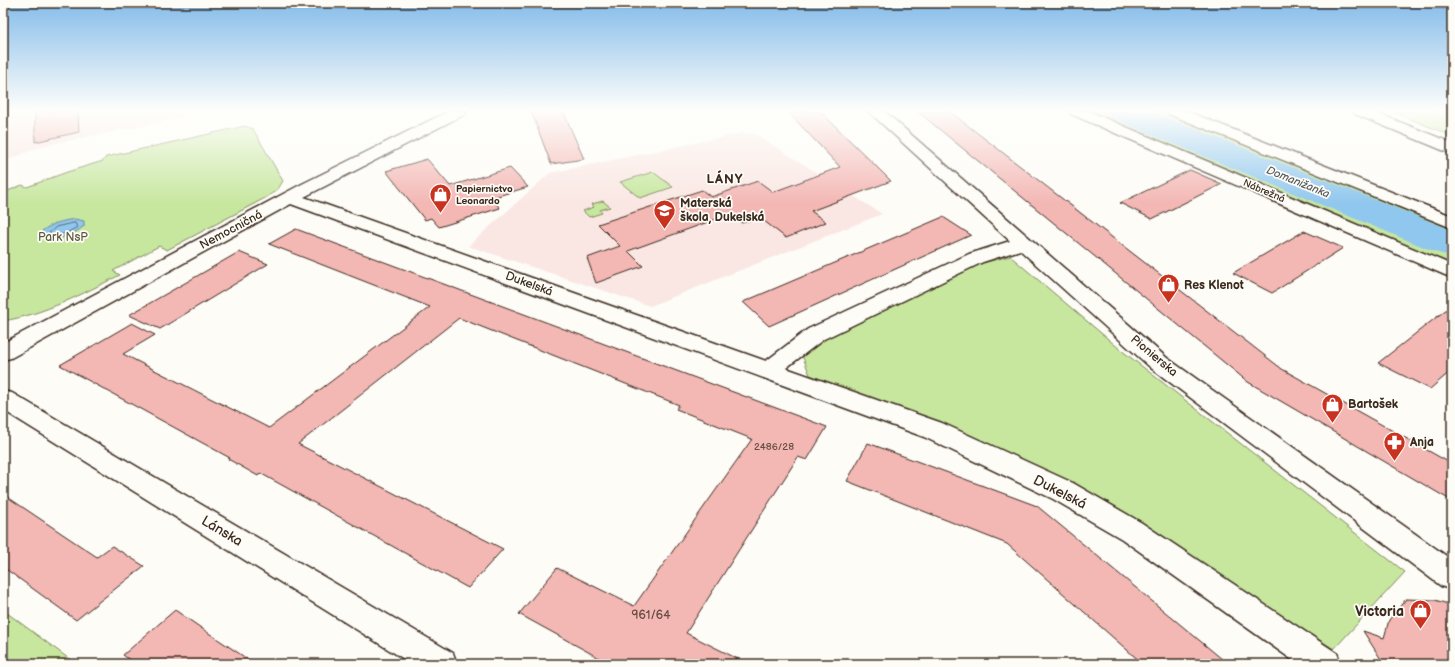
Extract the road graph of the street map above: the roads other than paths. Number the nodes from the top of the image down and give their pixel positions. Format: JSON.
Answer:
{"nodes":[{"id":1,"x":398,"y":142,"type":"edge"},
{"id":2,"x":908,"y":142,"type":"edge"},
{"id":3,"x":1149,"y":142,"type":"edge"},
{"id":4,"x":1252,"y":142,"type":"edge"},
{"id":5,"x":1435,"y":142,"type":"edge"},
{"id":6,"x":1452,"y":149,"type":"edge"},
{"id":7,"x":290,"y":198,"type":"junction"},
{"id":8,"x":1452,"y":222,"type":"edge"},
{"id":9,"x":1016,"y":246,"type":"junction"},
{"id":10,"x":1452,"y":272,"type":"edge"},
{"id":11,"x":3,"y":353,"type":"edge"},
{"id":12,"x":769,"y":370,"type":"junction"},
{"id":13,"x":3,"y":399,"type":"edge"},
{"id":14,"x":1452,"y":577,"type":"edge"},
{"id":15,"x":441,"y":664,"type":"edge"},
{"id":16,"x":1325,"y":664,"type":"edge"}],
"edges":[{"from":1,"to":7,"type":"street","name":"Nemocničná"},
{"from":2,"to":9,"type":"street","name":"Pionierska"},
{"from":3,"to":10,"type":"street","name":"Nábrežná"},
{"from":4,"to":8,"type":"street"},
{"from":5,"to":6,"type":"street"},
{"from":7,"to":11,"type":"street","name":"Nemocničná"},
{"from":7,"to":12,"type":"street","name":"Dukelská"},
{"from":9,"to":12,"type":"street"},
{"from":9,"to":14,"type":"street","name":"Pionierska"},
{"from":12,"to":16,"type":"street","name":"Dukelská"},
{"from":13,"to":15,"type":"street","name":"Lánska"}]}
